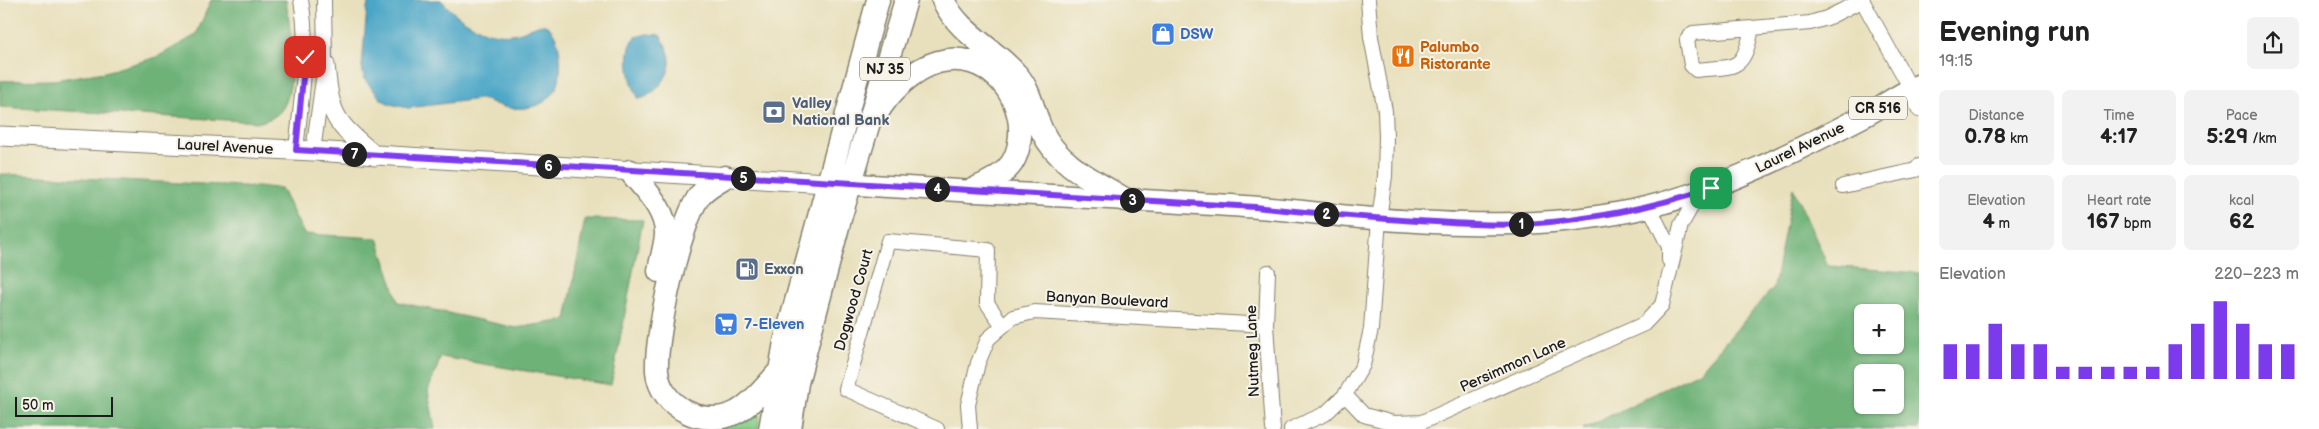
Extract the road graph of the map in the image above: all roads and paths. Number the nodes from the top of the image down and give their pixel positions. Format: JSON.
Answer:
{"nodes":[{"id":1,"x":301,"y":0,"type":"edge"},
{"id":2,"x":324,"y":0,"type":"edge"},
{"id":3,"x":878,"y":0,"type":"edge"},
{"id":4,"x":906,"y":0,"type":"edge"},
{"id":5,"x":943,"y":0,"type":"edge"},
{"id":6,"x":1368,"y":0,"type":"edge"},
{"id":7,"x":1862,"y":0,"type":"edge"},
{"id":8,"x":1752,"y":28,"type":"junction"},
{"id":9,"x":325,"y":65,"type":"junction"},
{"id":10,"x":1915,"y":87,"type":"edge"},
{"id":11,"x":1919,"y":110,"type":"edge"},
{"id":12,"x":0,"y":136,"type":"edge"},
{"id":13,"x":864,"y":138,"type":"junction"},
{"id":14,"x":305,"y":151,"type":"junction"},
{"id":15,"x":375,"y":156,"type":"junction"},
{"id":16,"x":1919,"y":166,"type":"edge"},
{"id":17,"x":630,"y":171,"type":"junction"},
{"id":18,"x":724,"y":177,"type":"junction"},
{"id":19,"x":840,"y":184,"type":"junction"},
{"id":20,"x":1843,"y":186,"type":"dead end"},
{"id":21,"x":1709,"y":188,"type":"junction"},
{"id":22,"x":970,"y":191,"type":"junction"},
{"id":23,"x":1126,"y":200,"type":"junction"},
{"id":24,"x":1649,"y":206,"type":"junction"},
{"id":25,"x":1379,"y":219,"type":"junction"},
{"id":26,"x":1268,"y":272,"type":"dead end"},
{"id":27,"x":1670,"y":276,"type":"junction"},
{"id":28,"x":1266,"y":325,"type":"junction"},
{"id":29,"x":1003,"y":326,"type":"junction"},
{"id":30,"x":778,"y":373,"type":"junction"},
{"id":31,"x":1345,"y":395,"type":"junction"},
{"id":32,"x":687,"y":429,"type":"edge"},
{"id":33,"x":770,"y":429,"type":"edge"},
{"id":34,"x":790,"y":429,"type":"edge"},
{"id":35,"x":937,"y":429,"type":"edge"},
{"id":36,"x":970,"y":429,"type":"edge"},
{"id":37,"x":1273,"y":429,"type":"edge"},
{"id":38,"x":1291,"y":429,"type":"edge"}],
"edges":[{"from":1,"to":14,"type":"street"},
{"from":2,"to":9,"type":"street"},
{"from":3,"to":19,"type":"highway","number":"NJ 35"},
{"from":4,"to":13,"type":"highway","number":"NJ 35"},
{"from":5,"to":23,"type":"highway"},
{"from":6,"to":25,"type":"street"},
{"from":7,"to":8,"type":"street"},
{"from":7,"to":10,"type":"street"},
{"from":8,"to":8,"type":"street"},
{"from":9,"to":14,"type":"street"},
{"from":9,"to":15,"type":"main road"},
{"from":10,"to":11,"type":"street"},
{"from":10,"to":21,"type":"main road","name":"Laurel Avenue","number":"CR 516"},
{"from":12,"to":14,"type":"main road","name":"Laurel Avenue"},
{"from":13,"to":19,"type":"highway","number":"NJ 35"},
{"from":13,"to":22,"type":"highway"},
{"from":14,"to":15,"type":"main road","name":"Laurel Avenue"},
{"from":15,"to":17,"type":"main road","name":"Laurel Avenue"},
{"from":16,"to":20,"type":"street"},
{"from":17,"to":18,"type":"main road","name":"Laurel Avenue"},
{"from":17,"to":32,"type":"highway"},
{"from":18,"to":19,"type":"main road","name":"Laurel Avenue"},
{"from":18,"to":30,"type":"highway"},
{"from":19,"to":22,"type":"main road","name":"Laurel Avenue","number":"CR 516"},
{"from":19,"to":30,"type":"highway","number":"NJ 35"},
{"from":19,"to":34,"type":"highway","number":"NJ 35"},
{"from":21,"to":24,"type":"main road","name":"Laurel Avenue","number":"CR 516"},
{"from":21,"to":27,"type":"street","name":"Persimmon Lane"},
{"from":22,"to":23,"type":"main road","name":"Laurel Avenue","number":"CR 516"},
{"from":23,"to":25,"type":"main road","name":"Laurel Avenue","number":"CR 516"},
{"from":24,"to":25,"type":"main road","name":"Laurel Avenue","number":"CR 516"},
{"from":24,"to":27,"type":"street","name":"Persimmon Lane"},
{"from":25,"to":31,"type":"street"},
{"from":26,"to":28,"type":"street","name":"Nutmeg Lane"},
{"from":27,"to":31,"type":"street","name":"Persimmon Lane"},
{"from":28,"to":29,"type":"street","name":"Banyan Boulevard"},
{"from":28,"to":37,"type":"street","name":"Nutmeg Lane"},
{"from":29,"to":35,"type":"street","name":"Dogwood Court"},
{"from":29,"to":36,"type":"street","name":"Banyan Boulevard"},
{"from":30,"to":33,"type":"highway","number":"NJ 35"},
{"from":31,"to":38,"type":"street"}]}
